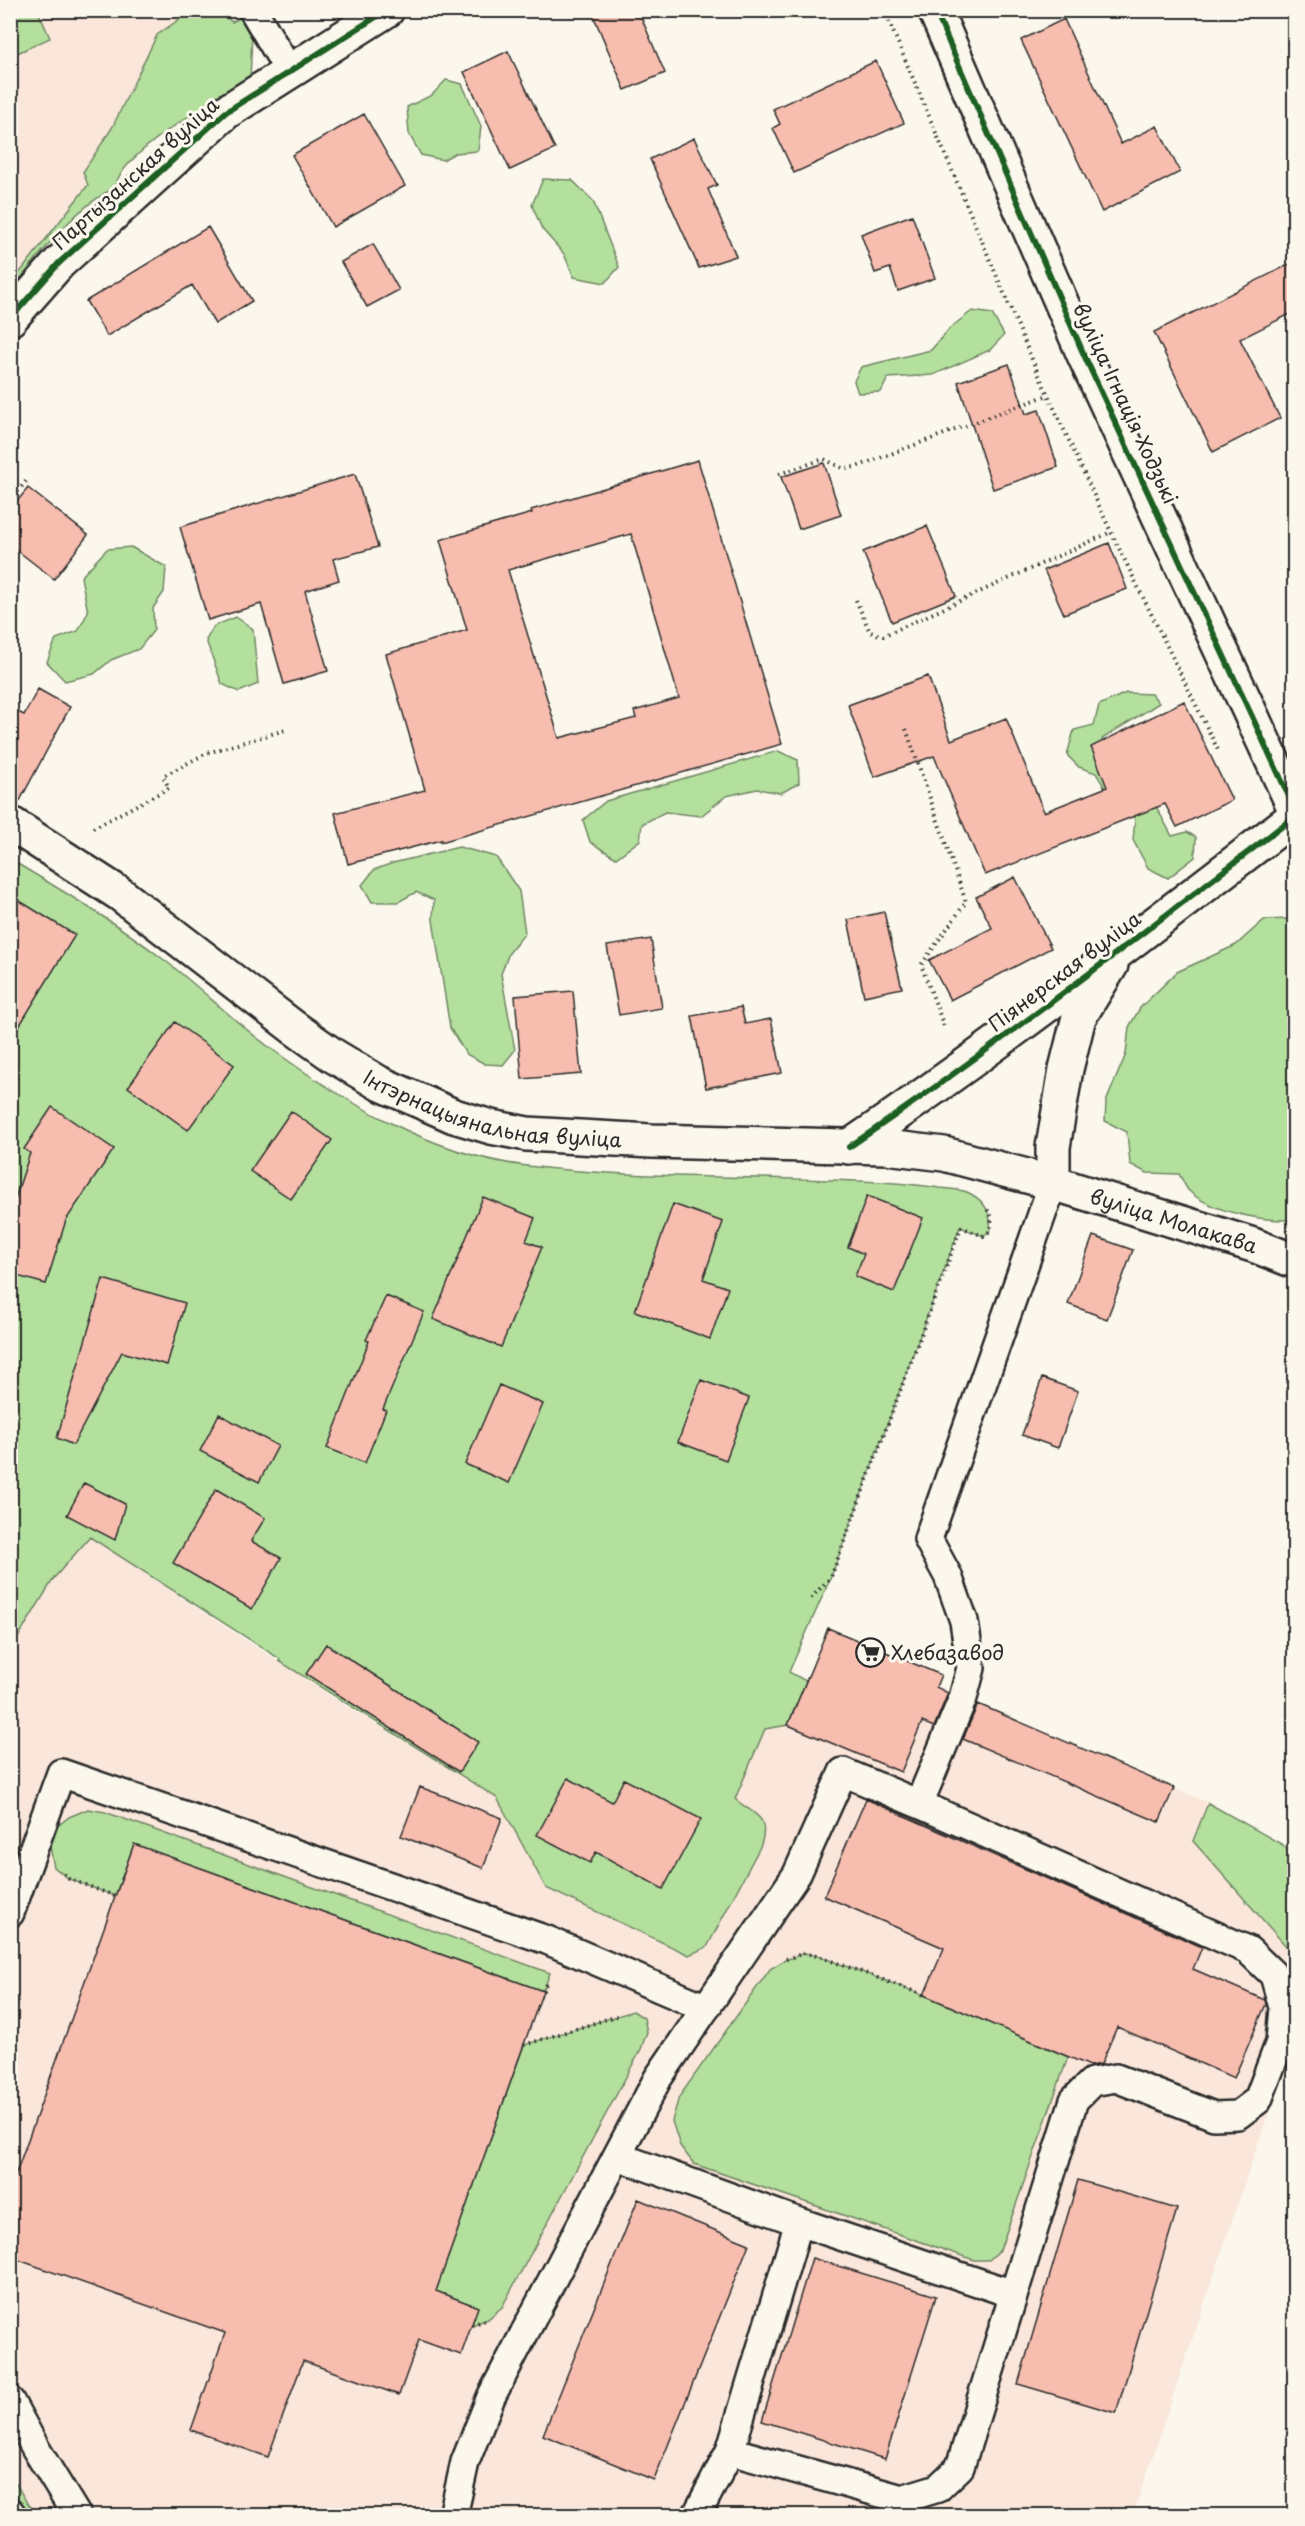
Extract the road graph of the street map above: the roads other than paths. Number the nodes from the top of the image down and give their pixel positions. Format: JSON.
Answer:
{"nodes":[{"id":1,"x":253,"y":10,"type":"edge"},
{"id":2,"x":387,"y":10,"type":"edge"},
{"id":3,"x":935,"y":10,"type":"edge"},
{"id":4,"x":290,"y":71,"type":"junction"},
{"id":5,"x":10,"y":319,"type":"edge"},
{"id":6,"x":1294,"y":807,"type":"edge"},
{"id":7,"x":1294,"y":817,"type":"edge"},
{"id":8,"x":10,"y":823,"type":"edge"},
{"id":9,"x":1119,"y":951,"type":"junction"},
{"id":10,"x":849,"y":1147,"type":"junction"},
{"id":11,"x":1053,"y":1183,"type":"junction"},
{"id":12,"x":1294,"y":1261,"type":"edge"},
{"id":13,"x":919,"y":1804,"type":"junction"},
{"id":14,"x":10,"y":1914,"type":"edge"},
{"id":15,"x":706,"y":2008,"type":"junction"},
{"id":16,"x":617,"y":2156,"type":"junction"},
{"id":17,"x":799,"y":2222,"type":"junction"},
{"id":18,"x":1013,"y":2294,"type":"junction"},
{"id":19,"x":10,"y":2401,"type":"edge"},
{"id":20,"x":730,"y":2451,"type":"junction"},
{"id":21,"x":77,"y":2516,"type":"edge"},
{"id":22,"x":453,"y":2516,"type":"edge"},
{"id":23,"x":696,"y":2516,"type":"edge"}],
"edges":[{"from":1,"to":4,"type":"lane"},
{"from":2,"to":4,"type":"street","name":"Партызанская вуліца"},
{"from":3,"to":6,"type":"street","name":"вуліца Ігнація Ходзькі"},
{"from":4,"to":5,"type":"street","name":"Партызанская вуліца"},
{"from":7,"to":9,"type":"street","name":"Піянерская вуліца"},
{"from":8,"to":10,"type":"street","name":"Інтэрнацыянальная вуліца"},
{"from":9,"to":10,"type":"street","name":"Піянерская вуліца"},
{"from":9,"to":11,"type":"street"},
{"from":10,"to":11,"type":"street","name":"Інтэрнацыянальная вуліца"},
{"from":11,"to":12,"type":"street","name":"вуліца Молакава"},
{"from":11,"to":13,"type":"lane"},
{"from":13,"to":15,"type":"lane"},
{"from":13,"to":18,"type":"lane"},
{"from":14,"to":15,"type":"lane"},
{"from":15,"to":16,"type":"lane"},
{"from":16,"to":17,"type":"lane"},
{"from":16,"to":22,"type":"lane"},
{"from":17,"to":18,"type":"lane"},
{"from":17,"to":20,"type":"lane"},
{"from":18,"to":20,"type":"lane"},
{"from":19,"to":21,"type":"lane"},
{"from":20,"to":23,"type":"lane"}]}
